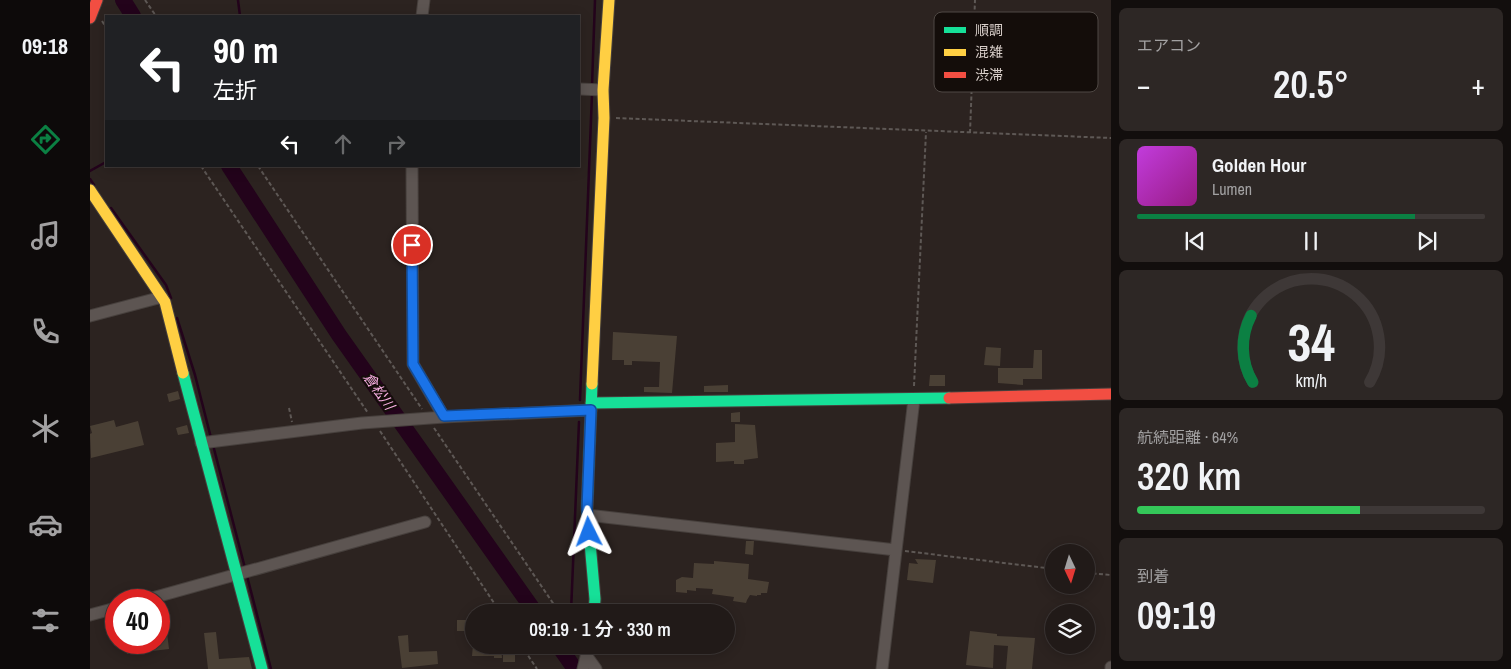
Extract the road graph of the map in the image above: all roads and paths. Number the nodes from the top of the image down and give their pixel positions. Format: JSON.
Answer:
{"nodes":[{"id":1,"x":145,"y":0,"type":"edge"},
{"id":2,"x":424,"y":0,"type":"edge"},
{"id":3,"x":609,"y":0,"type":"edge"},
{"id":4,"x":155,"y":15,"type":"edge"},
{"id":5,"x":422,"y":15,"type":"edge"},
{"id":6,"x":582,"y":90,"type":"edge"},
{"id":7,"x":601,"y":90,"type":"junction"},
{"id":8,"x":972,"y":92,"type":"edge"},
{"id":9,"x":604,"y":118,"type":"junction"},
{"id":10,"x":926,"y":132,"type":"junction"},
{"id":11,"x":970,"y":133,"type":"junction"},
{"id":12,"x":1111,"y":138,"type":"edge"},
{"id":13,"x":202,"y":167,"type":"edge"},
{"id":14,"x":259,"y":167,"type":"edge"},
{"id":15,"x":412,"y":167,"type":"edge"},
{"id":16,"x":90,"y":190,"type":"edge"},
{"id":17,"x":162,"y":297,"type":"junction"},
{"id":18,"x":90,"y":316,"type":"edge"},
{"id":19,"x":1111,"y":394,"type":"edge"},
{"id":20,"x":914,"y":399,"type":"junction"},
{"id":21,"x":591,"y":406,"type":"junction"},
{"id":22,"x":290,"y":408,"type":"dead end"},
{"id":23,"x":444,"y":416,"type":"junction"},
{"id":24,"x":428,"y":418,"type":"junction"},
{"id":25,"x":291,"y":420,"type":"dead end"},
{"id":26,"x":374,"y":422,"type":"junction"},
{"id":27,"x":208,"y":442,"type":"junction"},
{"id":28,"x":587,"y":515,"type":"junction"},
{"id":29,"x":425,"y":522,"type":"dead end"},
{"id":30,"x":896,"y":550,"type":"junction"},
{"id":31,"x":1045,"y":568,"type":"edge"},
{"id":32,"x":238,"y":574,"type":"junction"},
{"id":33,"x":1095,"y":574,"type":"edge"},
{"id":34,"x":1111,"y":576,"type":"edge"},
{"id":35,"x":170,"y":593,"type":"edge"},
{"id":36,"x":495,"y":604,"type":"edge"},
{"id":37,"x":554,"y":604,"type":"edge"},
{"id":38,"x":595,"y":604,"type":"edge"},
{"id":39,"x":105,"y":611,"type":"edge"},
{"id":40,"x":90,"y":615,"type":"edge"},
{"id":41,"x":527,"y":654,"type":"edge"},
{"id":42,"x":587,"y":654,"type":"edge"},
{"id":43,"x":590,"y":654,"type":"edge"},
{"id":44,"x":262,"y":669,"type":"edge"},
{"id":45,"x":537,"y":669,"type":"edge"},
{"id":46,"x":583,"y":669,"type":"edge"},
{"id":47,"x":596,"y":669,"type":"edge"},
{"id":48,"x":882,"y":669,"type":"edge"}],
"edges":[{"from":1,"to":4,"type":"path"},
{"from":2,"to":5,"type":"street"},
{"from":3,"to":7,"type":"street"},
{"from":6,"to":7,"type":"street"},
{"from":7,"to":9,"type":"street"},
{"from":8,"to":11,"type":"path"},
{"from":9,"to":10,"type":"path"},
{"from":9,"to":21,"type":"street"},
{"from":10,"to":11,"type":"path"},
{"from":10,"to":20,"type":"path"},
{"from":11,"to":12,"type":"path"},
{"from":13,"to":26,"type":"path"},
{"from":14,"to":24,"type":"path"},
{"from":15,"to":23,"type":"street"},
{"from":16,"to":17,"type":"street"},
{"from":17,"to":18,"type":"street"},
{"from":17,"to":27,"type":"street"},
{"from":19,"to":20,"type":"street"},
{"from":20,"to":21,"type":"street"},
{"from":20,"to":30,"type":"street"},
{"from":21,"to":23,"type":"street"},
{"from":21,"to":28,"type":"street"},
{"from":22,"to":25,"type":"path"},
{"from":23,"to":24,"type":"street"},
{"from":24,"to":26,"type":"street"},
{"from":24,"to":37,"type":"path"},
{"from":26,"to":27,"type":"street"},
{"from":26,"to":36,"type":"path"},
{"from":27,"to":32,"type":"street"},
{"from":28,"to":30,"type":"street"},
{"from":28,"to":38,"type":"street"},
{"from":29,"to":32,"type":"street"},
{"from":30,"to":31,"type":"path"},
{"from":30,"to":48,"type":"street"},
{"from":32,"to":35,"type":"street"},
{"from":32,"to":44,"type":"street"},
{"from":33,"to":34,"type":"path"},
{"from":39,"to":40,"type":"street"},
{"from":41,"to":45,"type":"path"},
{"from":42,"to":46,"type":"street"},
{"from":43,"to":47,"type":"street"}]}
